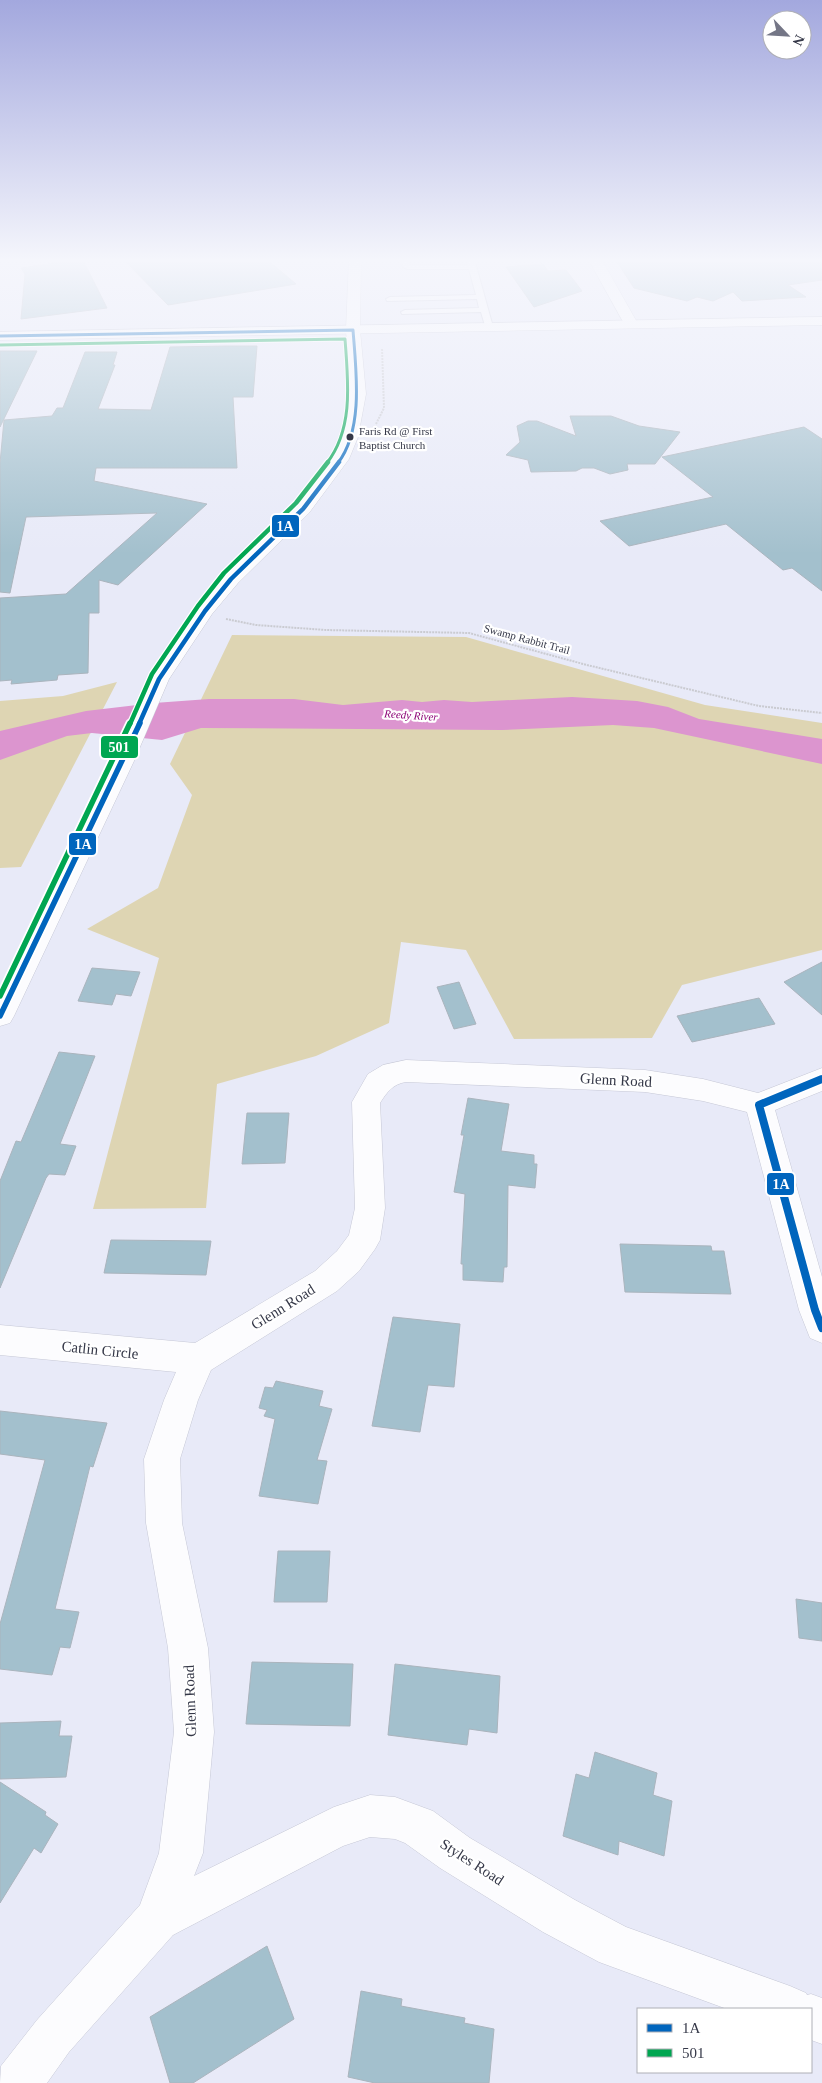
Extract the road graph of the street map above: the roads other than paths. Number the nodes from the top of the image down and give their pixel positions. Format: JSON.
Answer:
{"nodes":[{"id":1,"x":355,"y":359,"type":"edge"},
{"id":2,"x":1,"y":1012,"type":"edge"},
{"id":3,"x":822,"y":1079,"type":"edge"},
{"id":4,"x":759,"y":1106,"type":"junction"},
{"id":5,"x":822,"y":1328,"type":"edge"},
{"id":6,"x":0,"y":1340,"type":"edge"},
{"id":7,"x":199,"y":1359,"type":"junction"},
{"id":8,"x":158,"y":1919,"type":"junction"},
{"id":9,"x":787,"y":2008,"type":"edge"},
{"id":10,"x":18,"y":2083,"type":"edge"}],
"edges":[{"from":1,"to":2,"type":"street"},
{"from":3,"to":4,"type":"street"},
{"from":4,"to":5,"type":"street"},
{"from":4,"to":7,"type":"street","name":"Glenn Road"},
{"from":6,"to":7,"type":"street","name":"Catlin Circle"},
{"from":7,"to":8,"type":"street","name":"Glenn Road"},
{"from":8,"to":9,"type":"street","name":"Styles Road"},
{"from":8,"to":10,"type":"street","name":"Glenn Road"}]}
